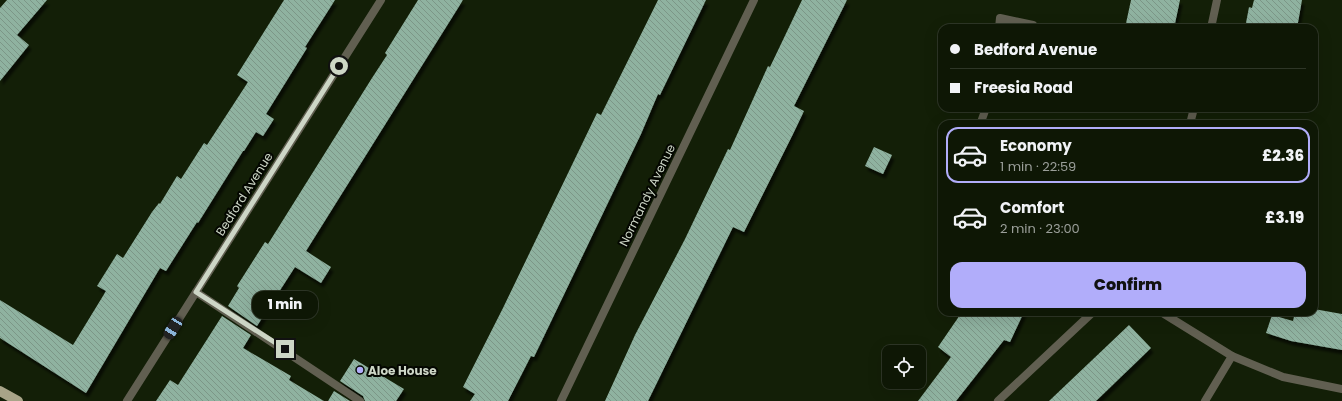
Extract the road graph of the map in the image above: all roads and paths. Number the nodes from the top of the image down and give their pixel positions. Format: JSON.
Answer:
{"nodes":[{"id":1,"x":381,"y":0,"type":"edge"},
{"id":2,"x":754,"y":0,"type":"edge"},
{"id":3,"x":1217,"y":0,"type":"edge"},
{"id":4,"x":999,"y":24,"type":"edge"},
{"id":5,"x":1028,"y":24,"type":"edge"},
{"id":6,"x":1212,"y":24,"type":"edge"},
{"id":7,"x":196,"y":292,"type":"junction"},
{"id":8,"x":1089,"y":316,"type":"edge"},
{"id":9,"x":1167,"y":316,"type":"edge"},
{"id":10,"x":1232,"y":356,"type":"junction"},
{"id":11,"x":1342,"y":389,"type":"edge"},
{"id":12,"x":0,"y":391,"type":"edge"},
{"id":13,"x":18,"y":401,"type":"edge"},
{"id":14,"x":127,"y":401,"type":"edge"},
{"id":15,"x":360,"y":401,"type":"edge"},
{"id":16,"x":561,"y":401,"type":"edge"},
{"id":17,"x":998,"y":401,"type":"edge"},
{"id":18,"x":1205,"y":401,"type":"edge"}],
"edges":[{"from":1,"to":7,"type":"street","name":"Bedford Avenue"},
{"from":2,"to":16,"type":"street","name":"Normandy Avenue"},
{"from":3,"to":6,"type":"street"},
{"from":4,"to":5,"type":"street"},
{"from":7,"to":14,"type":"street","name":"Bedford Avenue"},
{"from":7,"to":15,"type":"street"},
{"from":8,"to":17,"type":"street"},
{"from":9,"to":10,"type":"street"},
{"from":10,"to":11,"type":"street"},
{"from":10,"to":18,"type":"street"},
{"from":12,"to":13,"type":"main road"}]}
